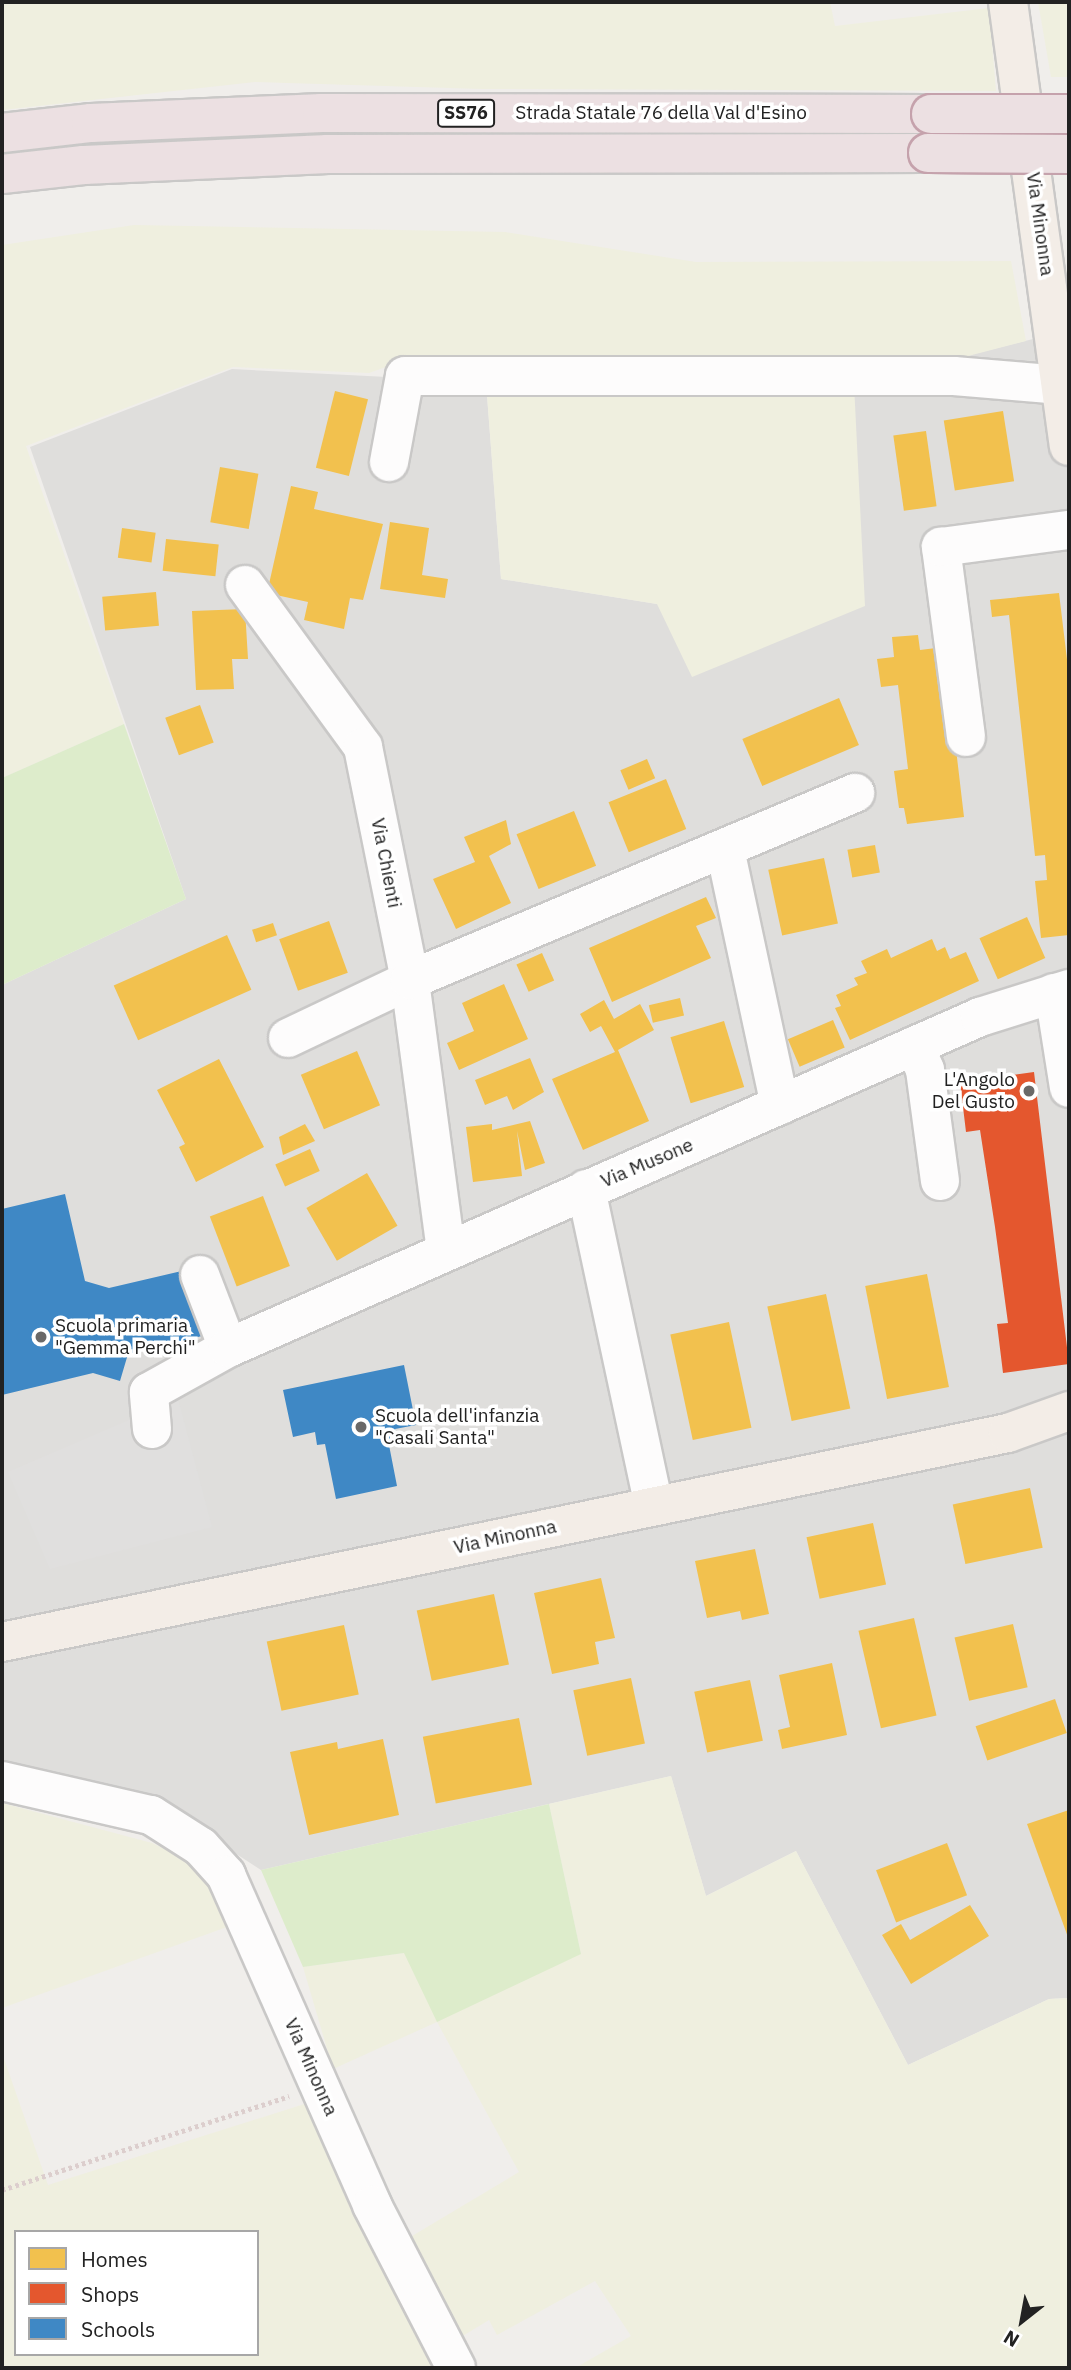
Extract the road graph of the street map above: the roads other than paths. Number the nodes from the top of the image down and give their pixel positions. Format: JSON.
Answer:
{"nodes":[{"id":1,"x":1008,"y":2,"type":"edge"},
{"id":2,"x":1069,"y":114,"type":"edge"},
{"id":3,"x":2,"y":133,"type":"edge"},
{"id":4,"x":1069,"y":154,"type":"edge"},
{"id":5,"x":2,"y":174,"type":"edge"},
{"id":6,"x":1061,"y":321,"type":"edge"},
{"id":7,"x":1062,"y":385,"type":"junction"},
{"id":8,"x":1069,"y":446,"type":"edge"},
{"id":9,"x":389,"y":462,"type":"dead end"},
{"id":10,"x":1069,"y":530,"type":"edge"},
{"id":11,"x":245,"y":585,"type":"dead end"},
{"id":12,"x":966,"y":737,"type":"dead end"},
{"id":13,"x":855,"y":793,"type":"dead end"},
{"id":14,"x":725,"y":849,"type":"junction"},
{"id":15,"x":410,"y":980,"type":"junction"},
{"id":16,"x":1062,"y":991,"type":"edge"},
{"id":17,"x":288,"y":1038,"type":"dead end"},
{"id":18,"x":914,"y":1046,"type":"junction"},
{"id":19,"x":1069,"y":1088,"type":"edge"},
{"id":20,"x":780,"y":1105,"type":"junction"},
{"id":21,"x":940,"y":1181,"type":"dead end"},
{"id":22,"x":586,"y":1189,"type":"junction"},
{"id":23,"x":446,"y":1251,"type":"junction"},
{"id":24,"x":200,"y":1275,"type":"dead end"},
{"id":25,"x":228,"y":1348,"type":"junction"},
{"id":26,"x":1069,"y":1411,"type":"edge"},
{"id":27,"x":152,"y":1429,"type":"dead end"},
{"id":28,"x":1069,"y":1431,"type":"edge"},
{"id":29,"x":1008,"y":1433,"type":"junction"},
{"id":30,"x":654,"y":1505,"type":"junction"},
{"id":31,"x":2,"y":1642,"type":"edge"},
{"id":32,"x":2,"y":1782,"type":"edge"},
{"id":33,"x":456,"y":2368,"type":"edge"}],
"edges":[{"from":1,"to":6,"type":"main road","name":"Via Minonna"},
{"from":2,"to":3,"type":"highway","name":"Strada Statale 76 della Val d'Esino","number":"SS76","bridge":true},
{"from":4,"to":5,"type":"highway","name":"Strada Statale 76 della Val d'Esino","number":"SS76","bridge":true},
{"from":6,"to":7,"type":"main road","name":"Via Minonna"},
{"from":7,"to":8,"type":"main road","name":"Via Minonna"},
{"from":7,"to":9,"type":"street"},
{"from":10,"to":12,"type":"street"},
{"from":11,"to":15,"type":"street","name":"Via Chienti"},
{"from":13,"to":14,"type":"street"},
{"from":14,"to":15,"type":"street"},
{"from":14,"to":20,"type":"street"},
{"from":15,"to":17,"type":"street"},
{"from":15,"to":23,"type":"street","name":"Via Chienti"},
{"from":16,"to":18,"type":"street","name":"Via Musone"},
{"from":16,"to":19,"type":"street"},
{"from":18,"to":20,"type":"street","name":"Via Musone"},
{"from":18,"to":21,"type":"street"},
{"from":20,"to":22,"type":"street","name":"Via Musone"},
{"from":22,"to":23,"type":"street","name":"Via Musone"},
{"from":22,"to":30,"type":"street"},
{"from":23,"to":25,"type":"street","name":"Via Musone"},
{"from":24,"to":25,"type":"street"},
{"from":25,"to":27,"type":"street","name":"Via Musone"},
{"from":26,"to":29,"type":"main road","name":"Via Minonna"},
{"from":28,"to":29,"type":"main road","name":"Via Minonna"},
{"from":29,"to":30,"type":"main road","name":"Via Minonna"},
{"from":30,"to":31,"type":"main road","name":"Via Minonna"},
{"from":32,"to":33,"type":"street","name":"Via Minonna"}]}
